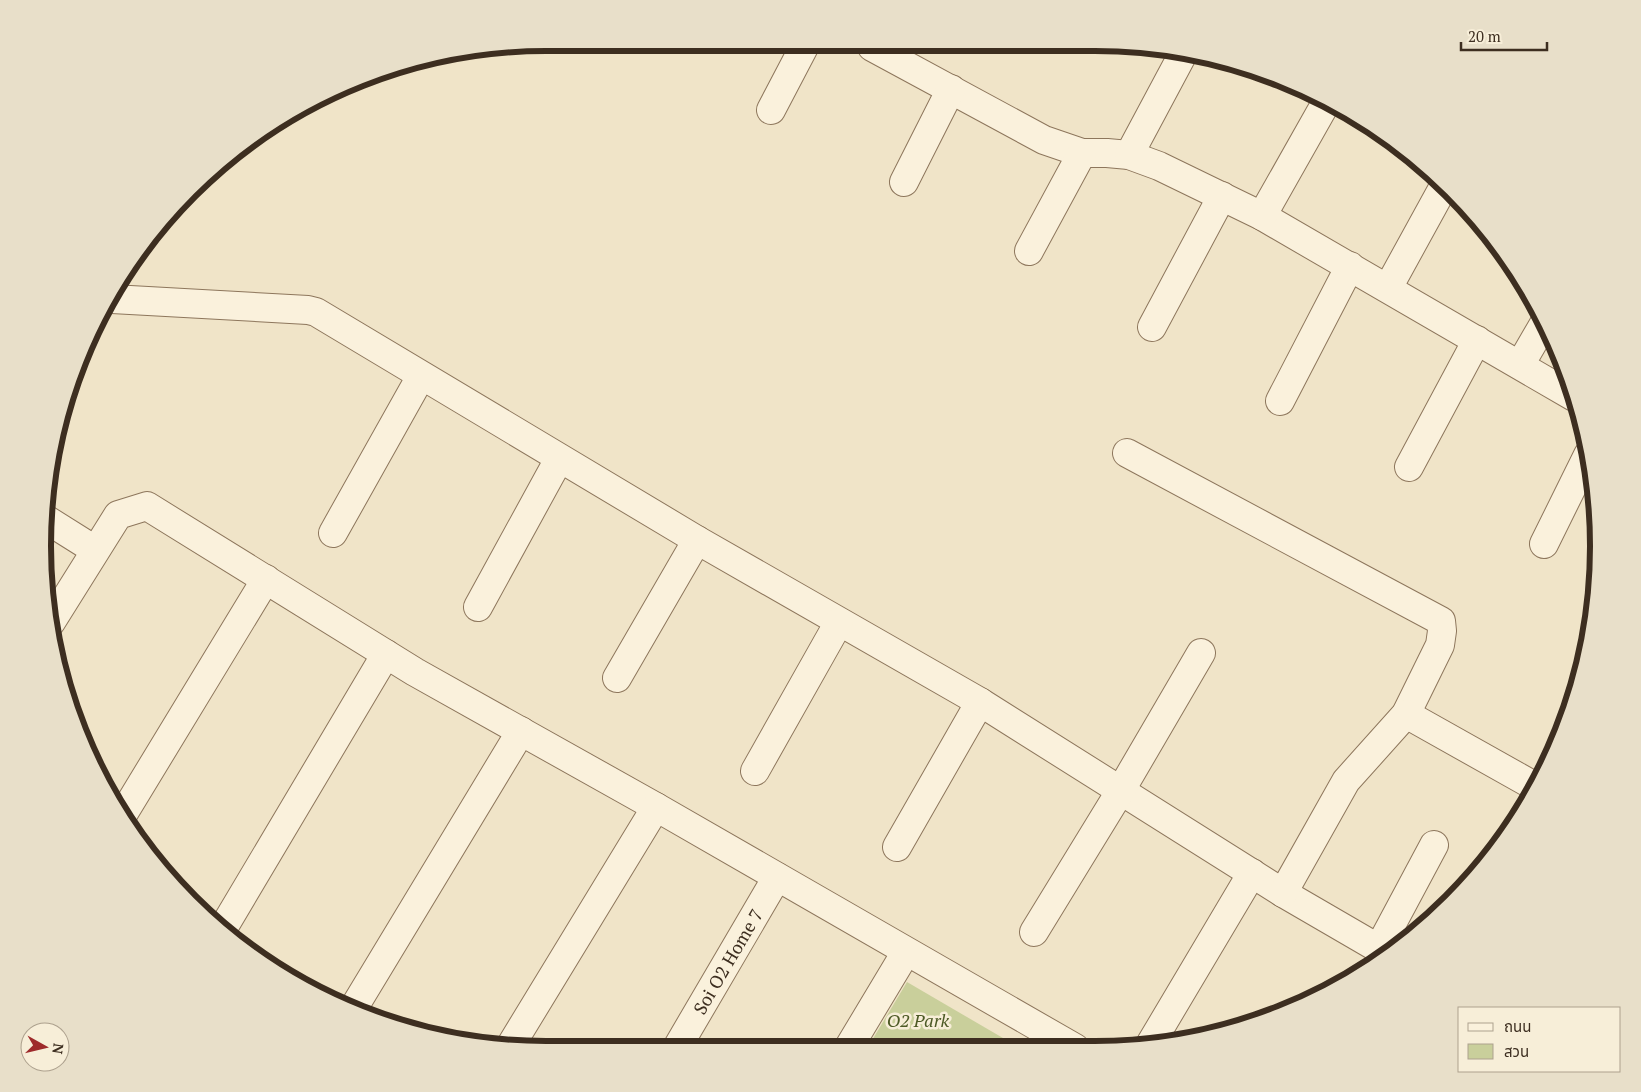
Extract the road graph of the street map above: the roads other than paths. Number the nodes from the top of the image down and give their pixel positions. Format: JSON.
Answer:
{"nodes":[{"id":1,"x":802,"y":51,"type":"edge"},
{"id":2,"x":879,"y":51,"type":"edge"},
{"id":3,"x":1180,"y":59,"type":"edge"},
{"id":4,"x":951,"y":90,"type":"junction"},
{"id":5,"x":1323,"y":107,"type":"edge"},
{"id":6,"x":771,"y":110,"type":"dead end"},
{"id":7,"x":1082,"y":153,"type":"junction"},
{"id":8,"x":1129,"y":155,"type":"junction"},
{"id":9,"x":904,"y":182,"type":"dead end"},
{"id":10,"x":1441,"y":192,"type":"edge"},
{"id":11,"x":1222,"y":196,"type":"junction"},
{"id":12,"x":1262,"y":216,"type":"junction"},
{"id":13,"x":1029,"y":251,"type":"dead end"},
{"id":14,"x":1350,"y":266,"type":"junction"},
{"id":15,"x":1388,"y":288,"type":"junction"},
{"id":16,"x":118,"y":299,"type":"edge"},
{"id":17,"x":1152,"y":327,"type":"dead end"},
{"id":18,"x":1540,"y":330,"type":"edge"},
{"id":19,"x":1477,"y":340,"type":"junction"},
{"id":20,"x":1520,"y":365,"type":"junction"},
{"id":21,"x":421,"y":376,"type":"junction"},
{"id":22,"x":1564,"y":391,"type":"edge"},
{"id":23,"x":1280,"y":401,"type":"dead end"},
{"id":24,"x":1127,"y":453,"type":"dead end"},
{"id":25,"x":559,"y":459,"type":"junction"},
{"id":26,"x":1583,"y":465,"type":"edge"},
{"id":27,"x":1409,"y":467,"type":"dead end"},
{"id":28,"x":52,"y":523,"type":"edge"},
{"id":29,"x":333,"y":533,"type":"dead end"},
{"id":30,"x":697,"y":540,"type":"junction"},
{"id":31,"x":1544,"y":544,"type":"dead end"},
{"id":32,"x":95,"y":550,"type":"junction"},
{"id":33,"x":266,"y":579,"type":"junction"},
{"id":34,"x":478,"y":607,"type":"dead end"},
{"id":35,"x":56,"y":614,"type":"edge"},
{"id":36,"x":839,"y":622,"type":"junction"},
{"id":37,"x":1201,"y":653,"type":"dead end"},
{"id":38,"x":386,"y":654,"type":"junction"},
{"id":39,"x":618,"y":678,"type":"dead end"},
{"id":40,"x":980,"y":702,"type":"junction"},
{"id":41,"x":1406,"y":714,"type":"junction"},
{"id":42,"x":521,"y":731,"type":"junction"},
{"id":43,"x":755,"y":771,"type":"dead end"},
{"id":44,"x":1529,"y":783,"type":"edge"},
{"id":45,"x":1121,"y":790,"type":"junction"},
{"id":46,"x":656,"y":806,"type":"junction"},
{"id":47,"x":127,"y":808,"type":"edge"},
{"id":48,"x":1434,"y":845,"type":"dead end"},
{"id":49,"x":898,"y":848,"type":"dead end"},
{"id":50,"x":1252,"y":872,"type":"junction"},
{"id":51,"x":777,"y":877,"type":"junction"},
{"id":52,"x":1283,"y":893,"type":"junction"},
{"id":53,"x":226,"y":923,"type":"edge"},
{"id":54,"x":1034,"y":932,"type":"dead end"},
{"id":55,"x":1387,"y":946,"type":"edge"},
{"id":56,"x":1381,"y":949,"type":"edge"},
{"id":57,"x":906,"y":952,"type":"junction"},
{"id":58,"x":357,"y":1003,"type":"edge"},
{"id":59,"x":1154,"y":1038,"type":"edge"},
{"id":60,"x":514,"y":1040,"type":"edge"},
{"id":61,"x":681,"y":1041,"type":"edge"},
{"id":62,"x":853,"y":1041,"type":"edge"},
{"id":63,"x":1063,"y":1041,"type":"edge"}],
"edges":[{"from":1,"to":6,"type":"street"},
{"from":2,"to":4,"type":"street"},
{"from":3,"to":8,"type":"street"},
{"from":4,"to":7,"type":"street"},
{"from":4,"to":9,"type":"street"},
{"from":5,"to":12,"type":"street"},
{"from":7,"to":8,"type":"street"},
{"from":7,"to":13,"type":"street"},
{"from":8,"to":11,"type":"street"},
{"from":10,"to":15,"type":"street"},
{"from":11,"to":12,"type":"street"},
{"from":11,"to":17,"type":"street"},
{"from":12,"to":14,"type":"street"},
{"from":14,"to":15,"type":"street"},
{"from":14,"to":23,"type":"street"},
{"from":15,"to":19,"type":"street"},
{"from":16,"to":21,"type":"street"},
{"from":18,"to":20,"type":"street"},
{"from":19,"to":20,"type":"street"},
{"from":19,"to":27,"type":"street"},
{"from":20,"to":22,"type":"street"},
{"from":21,"to":25,"type":"street"},
{"from":21,"to":29,"type":"street"},
{"from":24,"to":41,"type":"street"},
{"from":25,"to":30,"type":"street"},
{"from":25,"to":34,"type":"street"},
{"from":26,"to":31,"type":"street"},
{"from":28,"to":32,"type":"street"},
{"from":30,"to":36,"type":"street"},
{"from":30,"to":39,"type":"street"},
{"from":32,"to":33,"type":"street"},
{"from":32,"to":35,"type":"street"},
{"from":33,"to":38,"type":"street"},
{"from":33,"to":47,"type":"street"},
{"from":36,"to":40,"type":"street"},
{"from":36,"to":43,"type":"street"},
{"from":37,"to":45,"type":"street"},
{"from":38,"to":42,"type":"street"},
{"from":38,"to":53,"type":"street"},
{"from":40,"to":45,"type":"street"},
{"from":40,"to":49,"type":"street"},
{"from":41,"to":44,"type":"street"},
{"from":41,"to":52,"type":"street"},
{"from":42,"to":46,"type":"street"},
{"from":42,"to":58,"type":"street"},
{"from":45,"to":50,"type":"street"},
{"from":45,"to":54,"type":"street"},
{"from":46,"to":51,"type":"street"},
{"from":46,"to":60,"type":"street"},
{"from":48,"to":55,"type":"street"},
{"from":50,"to":52,"type":"street"},
{"from":50,"to":59,"type":"street"},
{"from":51,"to":57,"type":"street"},
{"from":51,"to":61,"type":"street","name":"Soi O2 Home 7"},
{"from":52,"to":56,"type":"street"},
{"from":57,"to":62,"type":"street"},
{"from":57,"to":63,"type":"street"}]}
